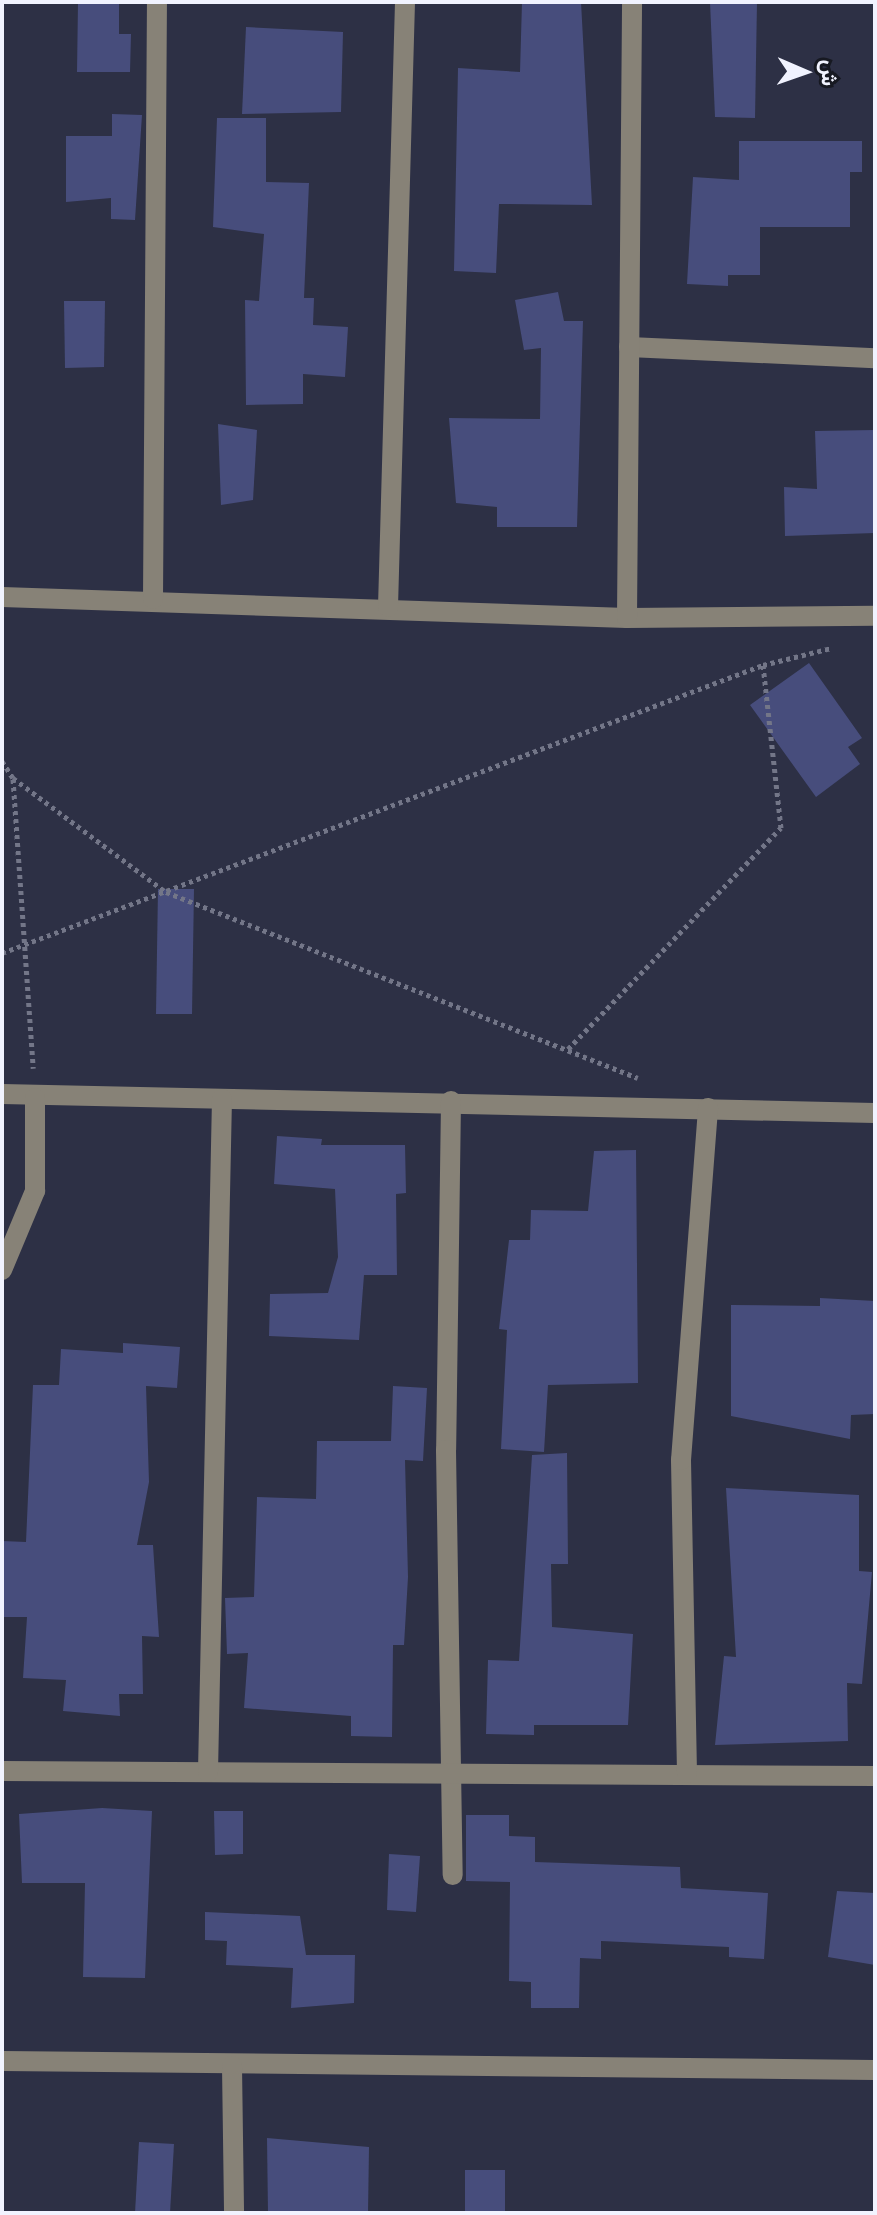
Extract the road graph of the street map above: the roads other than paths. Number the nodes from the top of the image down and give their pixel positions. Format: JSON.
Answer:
{"nodes":[{"id":1,"x":157,"y":2,"type":"edge"},
{"id":2,"x":405,"y":2,"type":"edge"},
{"id":3,"x":632,"y":2,"type":"edge"},
{"id":4,"x":629,"y":347,"type":"junction"},
{"id":5,"x":875,"y":358,"type":"edge"},
{"id":6,"x":2,"y":597,"type":"edge"},
{"id":7,"x":153,"y":599,"type":"junction"},
{"id":8,"x":388,"y":607,"type":"junction"},
{"id":9,"x":875,"y":616,"type":"edge"},
{"id":10,"x":627,"y":618,"type":"junction"},
{"id":11,"x":2,"y":1094,"type":"edge"},
{"id":12,"x":35,"y":1098,"type":"junction"},
{"id":13,"x":222,"y":1099,"type":"junction"},
{"id":14,"x":451,"y":1101,"type":"junction"},
{"id":15,"x":708,"y":1108,"type":"junction"},
{"id":16,"x":875,"y":1113,"type":"edge"},
{"id":17,"x":2,"y":1270,"type":"edge"},
{"id":18,"x":447,"y":1770,"type":"junction"},
{"id":19,"x":2,"y":1771,"type":"edge"},
{"id":20,"x":208,"y":1772,"type":"junction"},
{"id":21,"x":687,"y":1773,"type":"junction"},
{"id":22,"x":875,"y":1776,"type":"edge"},
{"id":23,"x":453,"y":1875,"type":"dead end"},
{"id":24,"x":2,"y":2061,"type":"edge"},
{"id":25,"x":232,"y":2066,"type":"junction"},
{"id":26,"x":875,"y":2070,"type":"edge"},
{"id":27,"x":234,"y":2213,"type":"edge"}],
"edges":[{"from":1,"to":7,"type":"street"},
{"from":2,"to":8,"type":"street"},
{"from":3,"to":4,"type":"street"},
{"from":4,"to":5,"type":"street"},
{"from":4,"to":10,"type":"street"},
{"from":6,"to":7,"type":"street"},
{"from":7,"to":8,"type":"street"},
{"from":8,"to":10,"type":"street"},
{"from":9,"to":10,"type":"street"},
{"from":11,"to":12,"type":"street"},
{"from":12,"to":13,"type":"street"},
{"from":12,"to":17,"type":"street"},
{"from":13,"to":14,"type":"street"},
{"from":13,"to":20,"type":"street"},
{"from":14,"to":15,"type":"street"},
{"from":14,"to":18,"type":"street"},
{"from":15,"to":16,"type":"street"},
{"from":15,"to":21,"type":"street"},
{"from":18,"to":20,"type":"street"},
{"from":18,"to":21,"type":"street"},
{"from":18,"to":23,"type":"street"},
{"from":19,"to":20,"type":"street"},
{"from":21,"to":22,"type":"street"},
{"from":24,"to":25,"type":"street"},
{"from":25,"to":26,"type":"street"},
{"from":25,"to":27,"type":"street"}]}
